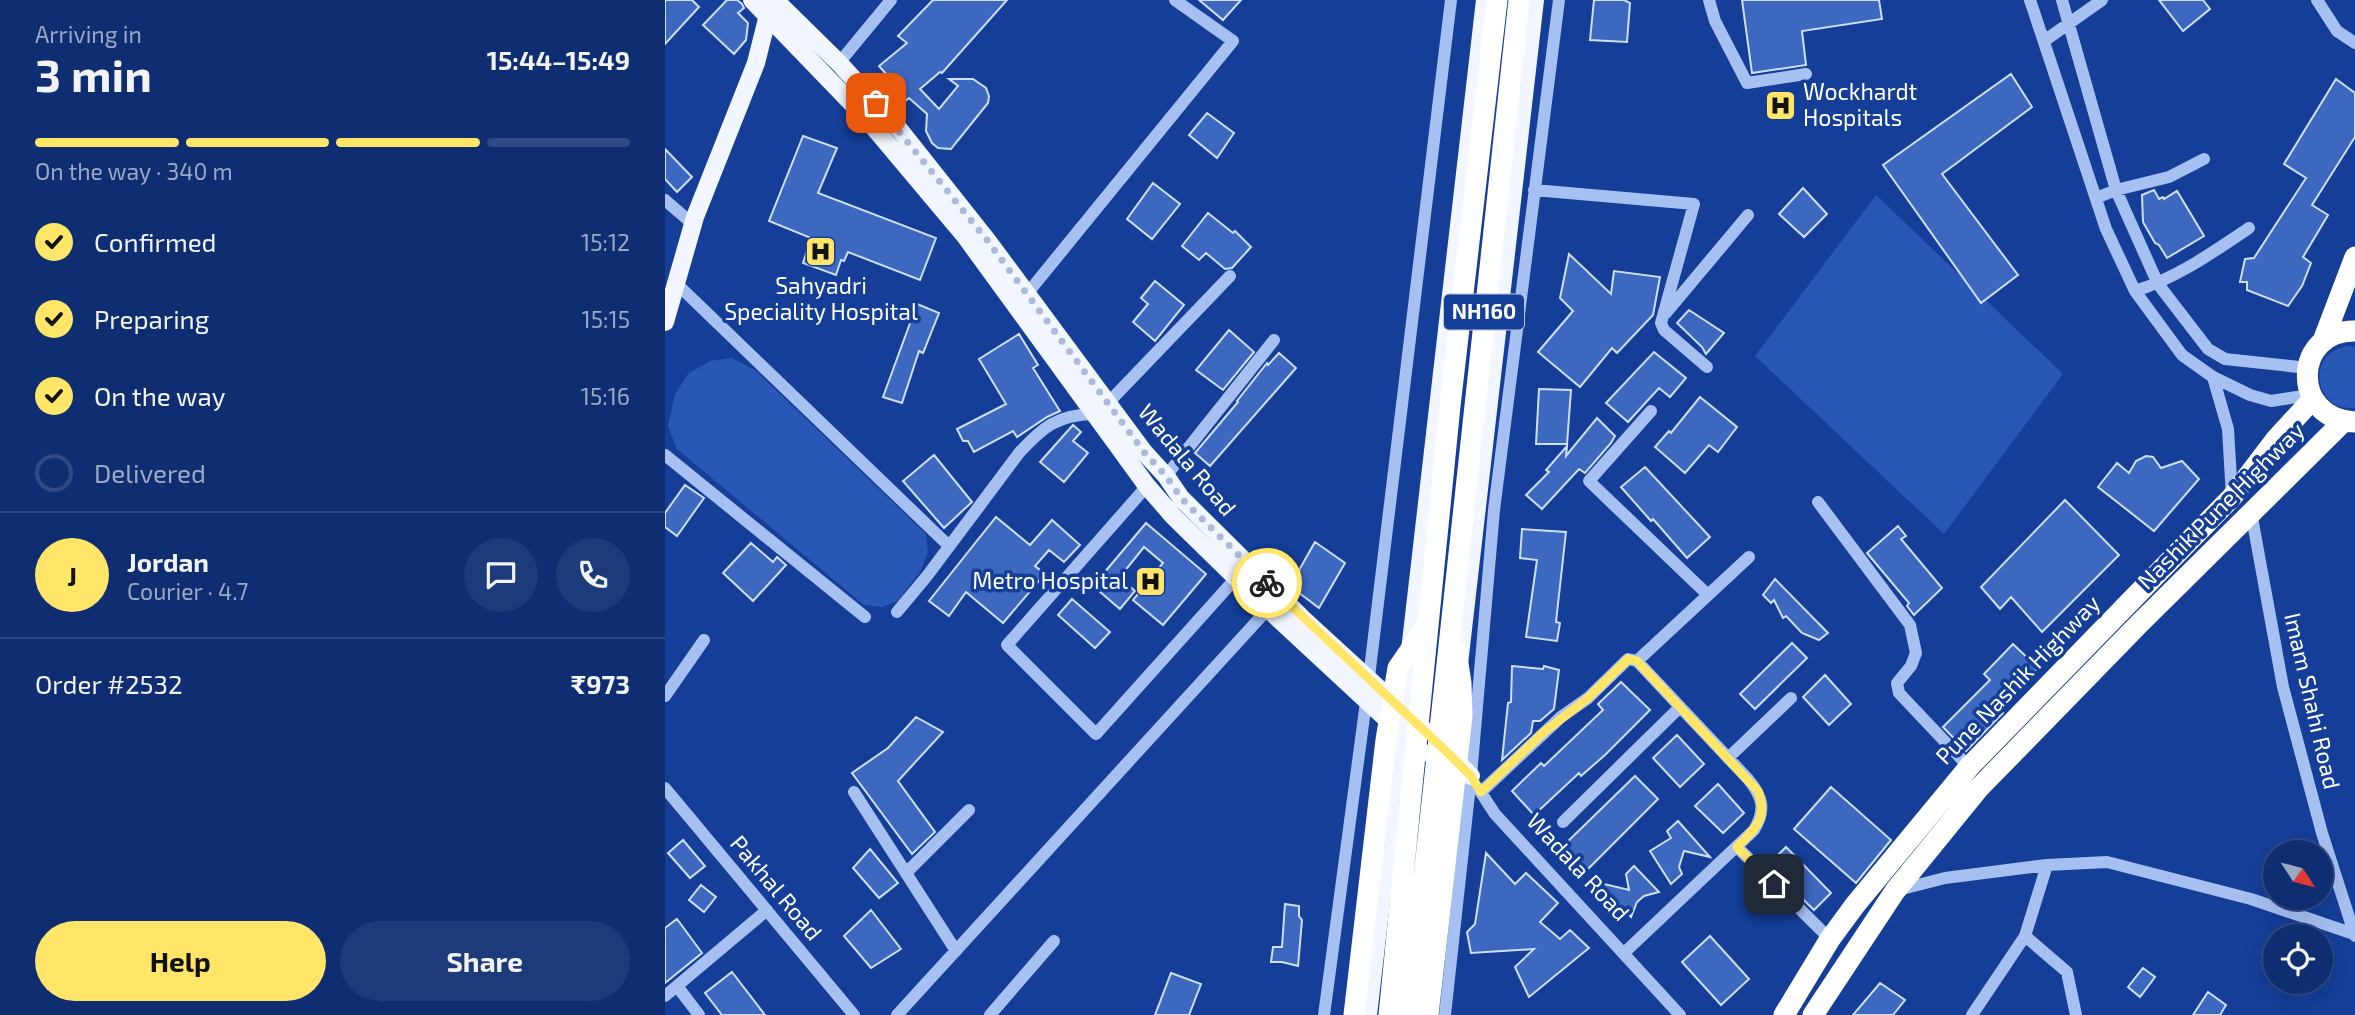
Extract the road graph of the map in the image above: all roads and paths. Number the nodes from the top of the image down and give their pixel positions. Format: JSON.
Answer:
{"nodes":[{"id":1,"x":752,"y":0,"type":"edge"},
{"id":2,"x":891,"y":0,"type":"edge"},
{"id":3,"x":1175,"y":0,"type":"edge"},
{"id":4,"x":1451,"y":0,"type":"edge"},
{"id":5,"x":1485,"y":0,"type":"edge"},
{"id":6,"x":1497,"y":0,"type":"edge"},
{"id":7,"x":1519,"y":0,"type":"edge"},
{"id":8,"x":1535,"y":0,"type":"edge"},
{"id":9,"x":1559,"y":0,"type":"edge"},
{"id":10,"x":1709,"y":0,"type":"edge"},
{"id":11,"x":2030,"y":0,"type":"edge"},
{"id":12,"x":2062,"y":0,"type":"edge"},
{"id":13,"x":2102,"y":0,"type":"edge"},
{"id":14,"x":2317,"y":0,"type":"edge"},
{"id":15,"x":771,"y":5,"type":"edge"},
{"id":16,"x":2069,"y":22,"type":"junction"},
{"id":17,"x":2044,"y":41,"type":"junction"},
{"id":18,"x":2355,"y":43,"type":"edge"},
{"id":19,"x":839,"y":63,"type":"junction"},
{"id":20,"x":1807,"y":74,"type":"dead end"},
{"id":21,"x":2204,"y":159,"type":"dead end"},
{"id":22,"x":1534,"y":190,"type":"junction"},
{"id":23,"x":2116,"y":190,"type":"junction"},
{"id":24,"x":2096,"y":198,"type":"junction"},
{"id":25,"x":665,"y":200,"type":"edge"},
{"id":26,"x":1748,"y":215,"type":"dead end"},
{"id":27,"x":695,"y":226,"type":"junction"},
{"id":28,"x":2249,"y":228,"type":"dead end"},
{"id":29,"x":2355,"y":257,"type":"edge"},
{"id":30,"x":1230,"y":276,"type":"dead end"},
{"id":31,"x":677,"y":284,"type":"junction"},
{"id":32,"x":2158,"y":284,"type":"junction"},
{"id":33,"x":2135,"y":291,"type":"junction"},
{"id":34,"x":1022,"y":300,"type":"junction"},
{"id":35,"x":1664,"y":316,"type":"junction"},
{"id":36,"x":665,"y":322,"type":"edge"},
{"id":37,"x":2355,"y":331,"type":"edge"},
{"id":38,"x":1274,"y":340,"type":"dead end"},
{"id":39,"x":2323,"y":341,"type":"junction"},
{"id":40,"x":1707,"y":367,"type":"dead end"},
{"id":41,"x":2308,"y":368,"type":"junction"},
{"id":42,"x":2213,"y":377,"type":"junction"},
{"id":43,"x":2311,"y":397,"type":"junction"},
{"id":44,"x":1108,"y":403,"type":"junction"},
{"id":45,"x":1651,"y":411,"type":"dead end"},
{"id":46,"x":1093,"y":414,"type":"junction"},
{"id":47,"x":2349,"y":422,"type":"edge"},
{"id":48,"x":665,"y":455,"type":"edge"},
{"id":49,"x":1166,"y":476,"type":"junction"},
{"id":50,"x":1147,"y":486,"type":"junction"},
{"id":51,"x":2232,"y":497,"type":"junction"},
{"id":52,"x":1818,"y":502,"type":"dead end"},
{"id":53,"x":2251,"y":512,"type":"junction"},
{"id":54,"x":949,"y":546,"type":"junction"},
{"id":55,"x":1749,"y":557,"type":"dead end"},
{"id":56,"x":1236,"y":578,"type":"junction"},
{"id":57,"x":1707,"y":595,"type":"junction"},
{"id":58,"x":1268,"y":610,"type":"junction"},
{"id":59,"x":897,"y":612,"type":"dead end"},
{"id":60,"x":865,"y":617,"type":"dead end"},
{"id":61,"x":1428,"y":624,"type":"junction"},
{"id":62,"x":1452,"y":625,"type":"junction"},
{"id":63,"x":704,"y":640,"type":"dead end"},
{"id":64,"x":1637,"y":661,"type":"junction"},
{"id":65,"x":1369,"y":680,"type":"junction"},
{"id":66,"x":665,"y":696,"type":"edge"},
{"id":67,"x":1791,"y":698,"type":"dead end"},
{"id":68,"x":1366,"y":702,"type":"junction"},
{"id":69,"x":1680,"y":707,"type":"junction"},
{"id":70,"x":1403,"y":710,"type":"junction"},
{"id":71,"x":1400,"y":734,"type":"junction"},
{"id":72,"x":1449,"y":754,"type":"junction"},
{"id":73,"x":1728,"y":758,"type":"junction"},
{"id":74,"x":1969,"y":767,"type":"junction"},
{"id":75,"x":1447,"y":773,"type":"junction"},
{"id":76,"x":1471,"y":776,"type":"junction"},
{"id":77,"x":665,"y":788,"type":"edge"},
{"id":78,"x":854,"y":792,"type":"dead end"},
{"id":79,"x":1475,"y":794,"type":"junction"},
{"id":80,"x":969,"y":810,"type":"dead end"},
{"id":81,"x":1563,"y":822,"type":"dead end"},
{"id":82,"x":1737,"y":847,"type":"junction"},
{"id":83,"x":2047,"y":865,"type":"junction"},
{"id":84,"x":906,"y":873,"type":"junction"},
{"id":85,"x":1895,"y":891,"type":"junction"},
{"id":86,"x":767,"y":910,"type":"junction"},
{"id":87,"x":2354,"y":935,"type":"edge"},
{"id":88,"x":2025,"y":936,"type":"junction"},
{"id":89,"x":1830,"y":939,"type":"junction"},
{"id":90,"x":1054,"y":941,"type":"dead end"},
{"id":91,"x":955,"y":951,"type":"junction"},
{"id":92,"x":1624,"y":953,"type":"junction"},
{"id":93,"x":677,"y":986,"type":"junction"},
{"id":94,"x":665,"y":996,"type":"edge"},
{"id":95,"x":699,"y":1015,"type":"edge"},
{"id":96,"x":854,"y":1015,"type":"edge"},
{"id":97,"x":897,"y":1015,"type":"edge"},
{"id":98,"x":990,"y":1015,"type":"edge"},
{"id":99,"x":1324,"y":1015,"type":"edge"},
{"id":100,"x":1354,"y":1015,"type":"edge"},
{"id":101,"x":1368,"y":1015,"type":"edge"},
{"id":102,"x":1389,"y":1015,"type":"edge"},
{"id":103,"x":1409,"y":1015,"type":"edge"},
{"id":104,"x":1419,"y":1015,"type":"edge"},
{"id":105,"x":1428,"y":1015,"type":"edge"},
{"id":106,"x":1445,"y":1015,"type":"edge"},
{"id":107,"x":1680,"y":1015,"type":"edge"},
{"id":108,"x":1784,"y":1015,"type":"edge"},
{"id":109,"x":1813,"y":1015,"type":"edge"},
{"id":110,"x":1972,"y":1015,"type":"edge"},
{"id":111,"x":2076,"y":1015,"type":"edge"}],
"edges":[{"from":1,"to":15,"type":"main road","name":"Wadala Road"},
{"from":2,"to":19,"type":"street"},
{"from":3,"to":34,"type":"street"},
{"from":4,"to":65,"type":"street"},
{"from":5,"to":70,"type":"main road"},
{"from":6,"to":61,"type":"highway","number":"NH160"},
{"from":7,"to":62,"type":"highway","number":"NH160"},
{"from":8,"to":72,"type":"main road"},
{"from":9,"to":22,"type":"street"},
{"from":10,"to":20,"type":"street"},
{"from":11,"to":17,"type":"street"},
{"from":12,"to":16,"type":"street"},
{"from":13,"to":16,"type":"street"},
{"from":14,"to":18,"type":"street"},
{"from":15,"to":19,"type":"main road","name":"Wadala Road"},
{"from":15,"to":27,"type":"main road"},
{"from":15,"to":34,"type":"main road","name":"Wadala Road"},
{"from":16,"to":17,"type":"street"},
{"from":16,"to":23,"type":"street"},
{"from":17,"to":24,"type":"street"},
{"from":19,"to":34,"type":"main road","name":"Wadala Road"},
{"from":21,"to":23,"type":"street"},
{"from":22,"to":35,"type":"street"},
{"from":22,"to":76,"type":"street"},
{"from":23,"to":24,"type":"street"},
{"from":23,"to":32,"type":"street"},
{"from":24,"to":33,"type":"street"},
{"from":25,"to":27,"type":"street"},
{"from":26,"to":35,"type":"street"},
{"from":27,"to":31,"type":"main road"},
{"from":28,"to":32,"type":"street"},
{"from":29,"to":39,"type":"highway"},
{"from":30,"to":44,"type":"street"},
{"from":31,"to":36,"type":"main road"},
{"from":31,"to":54,"type":"street"},
{"from":32,"to":33,"type":"street"},
{"from":32,"to":41,"type":"street"},
{"from":33,"to":42,"type":"street"},
{"from":34,"to":44,"type":"main road","name":"Wadala Road"},
{"from":34,"to":46,"type":"main road","name":"Wadala Road"},
{"from":35,"to":40,"type":"street"},
{"from":37,"to":39,"type":"highway"},
{"from":38,"to":49,"type":"street"},
{"from":39,"to":41,"type":"highway"},
{"from":41,"to":43,"type":"highway"},
{"from":42,"to":43,"type":"street"},
{"from":42,"to":51,"type":"street"},
{"from":43,"to":47,"type":"highway"},
{"from":43,"to":51,"type":"highway","name":"Pune Nashik Highway"},
{"from":44,"to":49,"type":"main road","name":"Wadala Road"},
{"from":45,"to":57,"type":"street"},
{"from":46,"to":50,"type":"main road","name":"Wadala Road"},
{"from":46,"to":54,"type":"street"},
{"from":47,"to":53,"type":"highway","name":"Nashik Pune Highway"},
{"from":48,"to":60,"type":"street"},
{"from":49,"to":65,"type":"main road","name":"Wadala Road"},
{"from":50,"to":56,"type":"main road","name":"Wadala Road"},
{"from":50,"to":56,"type":"street"},
{"from":51,"to":74,"type":"highway","name":"Pune Nashik Highway"},
{"from":52,"to":74,"type":"street"},
{"from":53,"to":85,"type":"highway","name":"Nashik Pune Highway"},
{"from":53,"to":87,"type":"street","name":"Imam Shahi Road"},
{"from":54,"to":59,"type":"street"},
{"from":55,"to":57,"type":"street"},
{"from":56,"to":58,"type":"main road","name":"Wadala Road"},
{"from":57,"to":64,"type":"street"},
{"from":58,"to":68,"type":"main road","name":"Wadala Road"},
{"from":58,"to":91,"type":"street"},
{"from":61,"to":100,"type":"highway"},
{"from":61,"to":102,"type":"highway"},
{"from":62,"to":103,"type":"highway"},
{"from":62,"to":105,"type":"highway"},
{"from":63,"to":66,"type":"street"},
{"from":64,"to":69,"type":"street"},
{"from":64,"to":79,"type":"street"},
{"from":65,"to":68,"type":"street"},
{"from":65,"to":70,"type":"main road","name":"Wadala Road"},
{"from":67,"to":73,"type":"street"},
{"from":68,"to":71,"type":"main road","name":"Wadala Road"},
{"from":68,"to":99,"type":"street"},
{"from":69,"to":73,"type":"street"},
{"from":69,"to":81,"type":"street"},
{"from":70,"to":71,"type":"main road"},
{"from":70,"to":72,"type":"main road","name":"Wadala Road"},
{"from":71,"to":75,"type":"main road","name":"Wadala Road"},
{"from":71,"to":101,"type":"main road"},
{"from":72,"to":75,"type":"main road"},
{"from":72,"to":76,"type":"main road","name":"Wadala Road"},
{"from":73,"to":82,"type":"street"},
{"from":74,"to":89,"type":"highway","name":"Pune Nashik Highway"},
{"from":75,"to":79,"type":"main road","name":"Wadala Road"},
{"from":75,"to":104,"type":"main road"},
{"from":76,"to":79,"type":"street"},
{"from":77,"to":86,"type":"street","name":"Pakhal Road"},
{"from":78,"to":84,"type":"street"},
{"from":79,"to":92,"type":"street","name":"Wadala Road"},
{"from":79,"to":106,"type":"street"},
{"from":80,"to":84,"type":"street"},
{"from":82,"to":89,"type":"street"},
{"from":82,"to":92,"type":"street"},
{"from":83,"to":85,"type":"street"},
{"from":83,"to":87,"type":"street"},
{"from":83,"to":88,"type":"street"},
{"from":84,"to":91,"type":"street"},
{"from":85,"to":109,"type":"highway","name":"Nashik Pune Highway"},
{"from":86,"to":93,"type":"street"},
{"from":86,"to":96,"type":"street","name":"Pakhal Road"},
{"from":88,"to":110,"type":"street"},
{"from":88,"to":111,"type":"street"},
{"from":89,"to":108,"type":"highway","name":"Pune Nashik Highway"},
{"from":90,"to":98,"type":"street"},
{"from":91,"to":97,"type":"street"},
{"from":92,"to":107,"type":"street","name":"Wadala Road"},
{"from":93,"to":94,"type":"street"},
{"from":93,"to":95,"type":"street"}]}
